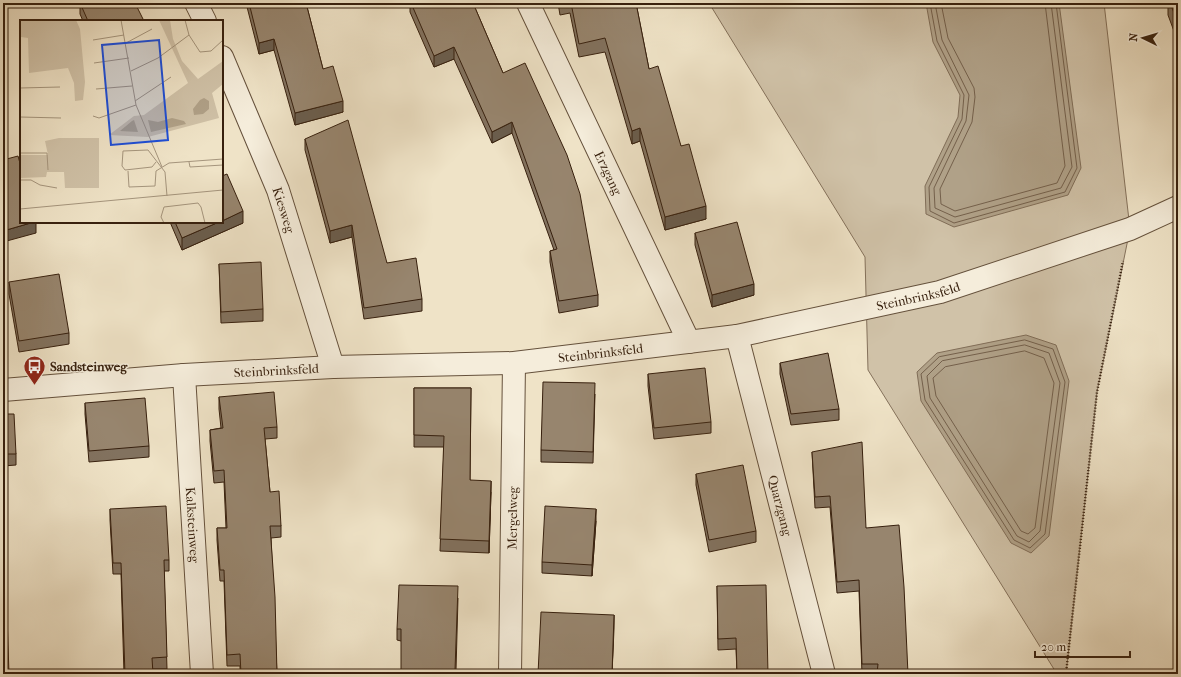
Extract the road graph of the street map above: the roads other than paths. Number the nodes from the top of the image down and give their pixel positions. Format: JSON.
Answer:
{"nodes":[{"id":1,"x":196,"y":3,"type":"edge"},
{"id":2,"x":528,"y":3,"type":"edge"},
{"id":3,"x":204,"y":20,"type":"edge"},
{"id":4,"x":223,"y":59,"type":"edge"},
{"id":5,"x":1178,"y":208,"type":"edge"},
{"id":6,"x":737,"y":336,"type":"junction"},
{"id":7,"x":689,"y":342,"type":"junction"},
{"id":8,"x":514,"y":363,"type":"junction"},
{"id":9,"x":333,"y":367,"type":"junction"},
{"id":10,"x":184,"y":375,"type":"junction"},
{"id":11,"x":3,"y":390,"type":"edge"},
{"id":12,"x":202,"y":674,"type":"edge"},
{"id":13,"x":510,"y":674,"type":"edge"},
{"id":14,"x":824,"y":674,"type":"edge"}],
"edges":[{"from":1,"to":3,"type":"street"},
{"from":2,"to":7,"type":"street","name":"Erzgang"},
{"from":4,"to":9,"type":"street","name":"Kiesweg"},
{"from":5,"to":6,"type":"street","name":"Steinbrinksfeld"},
{"from":6,"to":7,"type":"street","name":"Steinbrinksfeld"},
{"from":6,"to":14,"type":"street","name":"Quarzgang"},
{"from":7,"to":8,"type":"street","name":"Steinbrinksfeld"},
{"from":8,"to":9,"type":"street","name":"Steinbrinksfeld"},
{"from":8,"to":13,"type":"street","name":"Mergelweg"},
{"from":9,"to":10,"type":"street","name":"Steinbrinksfeld"},
{"from":10,"to":11,"type":"street","name":"Steinbrinksfeld"},
{"from":10,"to":12,"type":"street","name":"Kalksteinweg"}]}
